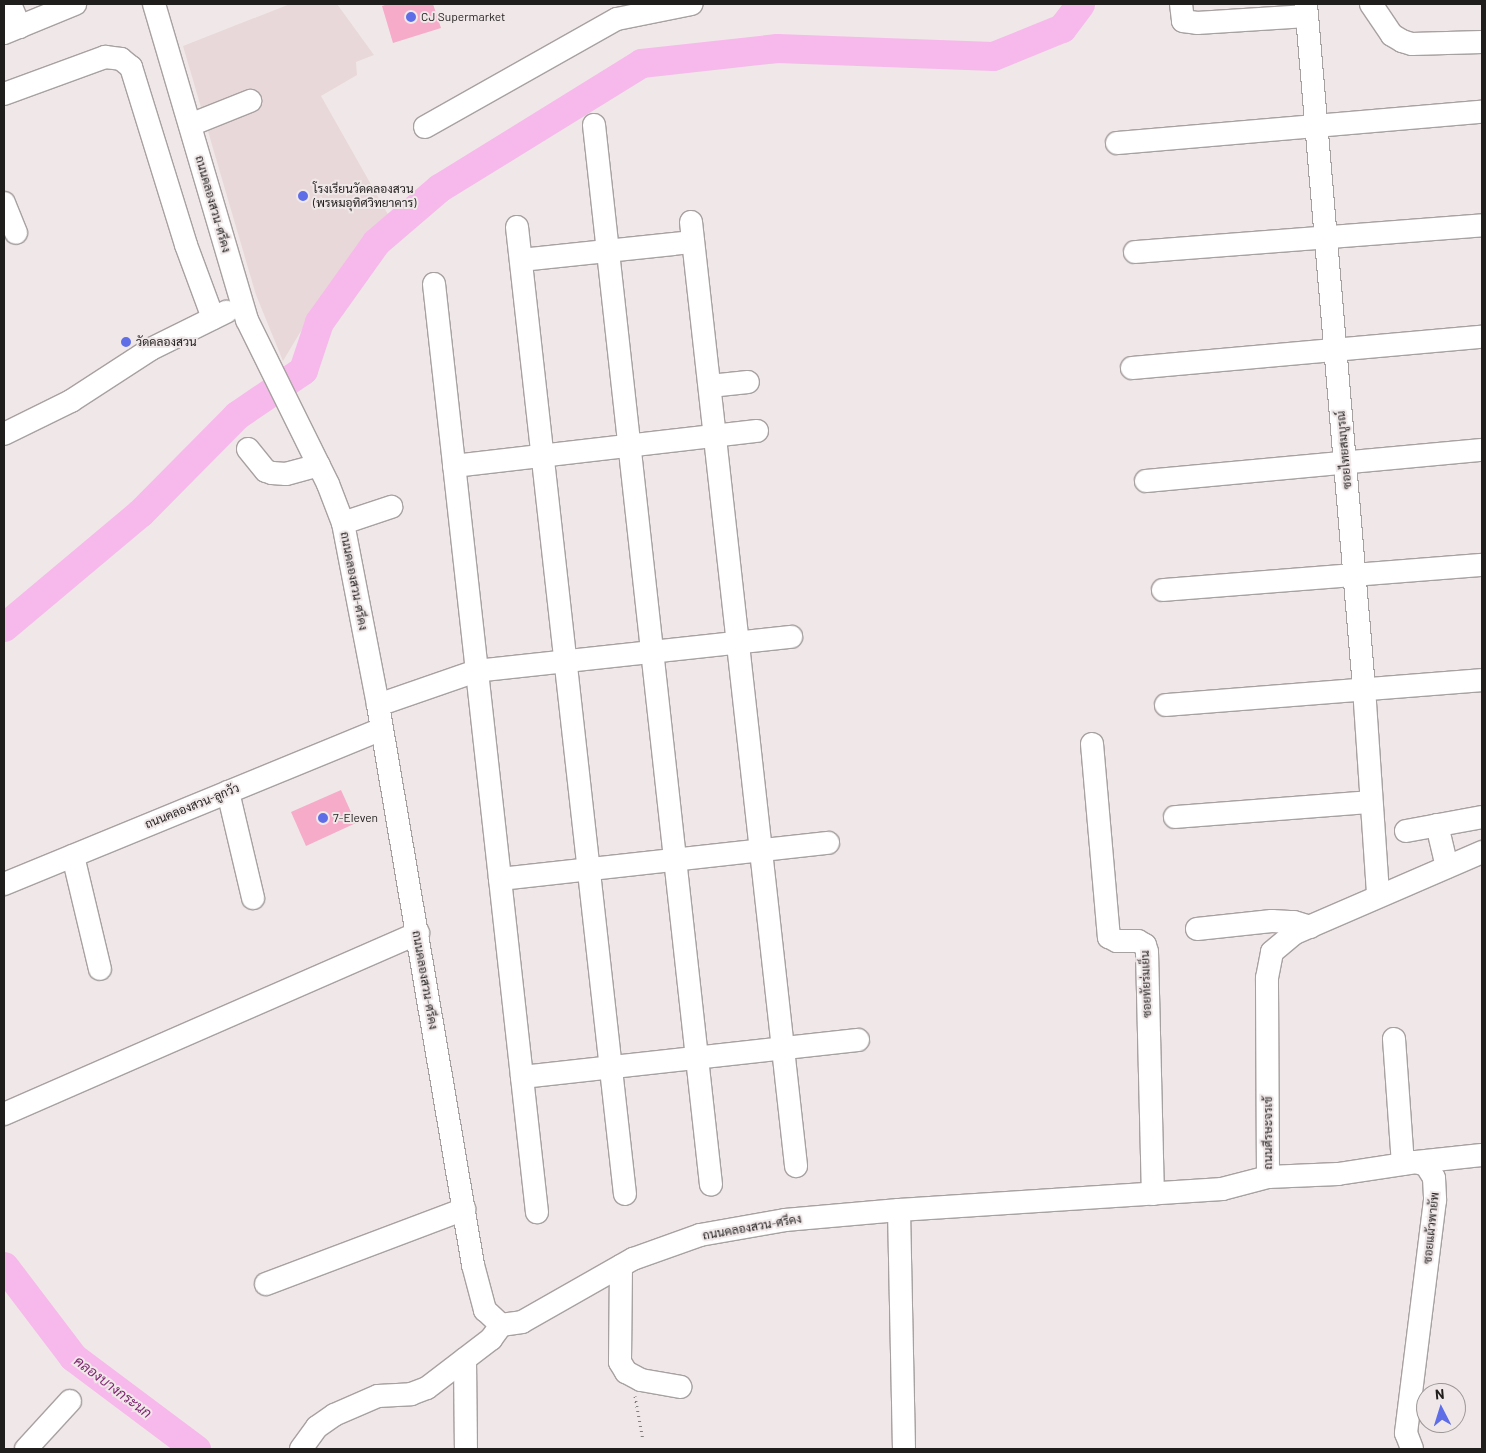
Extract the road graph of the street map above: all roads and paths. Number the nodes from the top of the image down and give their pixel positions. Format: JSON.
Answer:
{"nodes":[{"id":1,"x":10,"y":4,"type":"edge"},
{"id":2,"x":154,"y":4,"type":"edge"},
{"id":3,"x":691,"y":4,"type":"edge"},
{"id":4,"x":1181,"y":4,"type":"edge"},
{"id":5,"x":1371,"y":4,"type":"edge"},
{"id":6,"x":69,"y":5,"type":"edge"},
{"id":7,"x":1306,"y":10,"type":"edge"},
{"id":8,"x":12,"y":30,"type":"edge"},
{"id":9,"x":1482,"y":42,"type":"edge"},
{"id":10,"x":4,"y":94,"type":"edge"},
{"id":11,"x":250,"y":101,"type":"dead end"},
{"id":12,"x":1482,"y":112,"type":"edge"},
{"id":13,"x":190,"y":125,"type":"junction"},
{"id":14,"x":594,"y":125,"type":"dead end"},
{"id":15,"x":1317,"y":126,"type":"junction"},
{"id":16,"x":425,"y":127,"type":"dead end"},
{"id":17,"x":1117,"y":143,"type":"dead end"},
{"id":18,"x":4,"y":203,"type":"edge"},
{"id":19,"x":1482,"y":225,"type":"edge"},
{"id":20,"x":517,"y":227,"type":"dead end"},
{"id":21,"x":16,"y":233,"type":"dead end"},
{"id":22,"x":1327,"y":238,"type":"junction"},
{"id":23,"x":609,"y":251,"type":"junction"},
{"id":24,"x":1135,"y":252,"type":"dead end"},
{"id":25,"x":521,"y":260,"type":"junction"},
{"id":26,"x":434,"y":284,"type":"dead end"},
{"id":27,"x":243,"y":304,"type":"junction"},
{"id":28,"x":213,"y":318,"type":"junction"},
{"id":29,"x":1482,"y":337,"type":"edge"},
{"id":30,"x":1336,"y":349,"type":"junction"},
{"id":31,"x":1132,"y":368,"type":"dead end"},
{"id":32,"x":748,"y":382,"type":"dead end"},
{"id":33,"x":710,"y":386,"type":"junction"},
{"id":34,"x":757,"y":431,"type":"dead end"},
{"id":35,"x":4,"y":434,"type":"edge"},
{"id":36,"x":716,"y":437,"type":"junction"},
{"id":37,"x":630,"y":447,"type":"junction"},
{"id":38,"x":248,"y":448,"type":"dead end"},
{"id":39,"x":1482,"y":450,"type":"edge"},
{"id":40,"x":543,"y":458,"type":"junction"},
{"id":41,"x":1345,"y":462,"type":"junction"},
{"id":42,"x":319,"y":465,"type":"junction"},
{"id":43,"x":454,"y":466,"type":"junction"},
{"id":44,"x":1146,"y":481,"type":"dead end"},
{"id":45,"x":391,"y":507,"type":"dead end"},
{"id":46,"x":343,"y":523,"type":"junction"},
{"id":47,"x":1482,"y":565,"type":"edge"},
{"id":48,"x":1355,"y":575,"type":"junction"},
{"id":49,"x":1163,"y":590,"type":"dead end"},
{"id":50,"x":791,"y":637,"type":"dead end"},
{"id":51,"x":740,"y":641,"type":"junction"},
{"id":52,"x":650,"y":650,"type":"junction"},
{"id":53,"x":565,"y":660,"type":"junction"},
{"id":54,"x":476,"y":671,"type":"junction"},
{"id":55,"x":1482,"y":680,"type":"edge"},
{"id":56,"x":1364,"y":688,"type":"junction"},
{"id":57,"x":378,"y":705,"type":"junction"},
{"id":58,"x":1166,"y":705,"type":"dead end"},
{"id":59,"x":381,"y":729,"type":"junction"},
{"id":60,"x":1092,"y":744,"type":"dead end"},
{"id":61,"x":228,"y":792,"type":"junction"},
{"id":62,"x":1370,"y":802,"type":"junction"},
{"id":63,"x":1175,"y":817,"type":"dead end"},
{"id":64,"x":1482,"y":817,"type":"edge"},
{"id":65,"x":1437,"y":825,"type":"junction"},
{"id":66,"x":1406,"y":831,"type":"dead end"},
{"id":67,"x":828,"y":843,"type":"dead end"},
{"id":68,"x":762,"y":850,"type":"junction"},
{"id":69,"x":1482,"y":852,"type":"edge"},
{"id":70,"x":73,"y":856,"type":"junction"},
{"id":71,"x":674,"y":863,"type":"junction"},
{"id":72,"x":1447,"y":867,"type":"junction"},
{"id":73,"x":589,"y":872,"type":"junction"},
{"id":74,"x":500,"y":880,"type":"junction"},
{"id":75,"x":4,"y":884,"type":"edge"},
{"id":76,"x":1378,"y":896,"type":"junction"},
{"id":77,"x":253,"y":898,"type":"dead end"},
{"id":78,"x":1310,"y":927,"type":"junction"},
{"id":79,"x":1196,"y":929,"type":"dead end"},
{"id":80,"x":418,"y":933,"type":"junction"},
{"id":81,"x":100,"y":969,"type":"dead end"},
{"id":82,"x":858,"y":1040,"type":"dead end"},
{"id":83,"x":1394,"y":1040,"type":"dead end"},
{"id":84,"x":782,"y":1047,"type":"junction"},
{"id":85,"x":696,"y":1057,"type":"junction"},
{"id":86,"x":611,"y":1067,"type":"junction"},
{"id":87,"x":522,"y":1077,"type":"junction"},
{"id":88,"x":4,"y":1114,"type":"edge"},
{"id":89,"x":1482,"y":1155,"type":"edge"},
{"id":90,"x":1410,"y":1163,"type":"junction"},
{"id":91,"x":796,"y":1166,"type":"dead end"},
{"id":92,"x":1268,"y":1177,"type":"junction"},
{"id":93,"x":711,"y":1185,"type":"dead end"},
{"id":94,"x":625,"y":1194,"type":"dead end"},
{"id":95,"x":1153,"y":1194,"type":"junction"},
{"id":96,"x":464,"y":1210,"type":"junction"},
{"id":97,"x":900,"y":1210,"type":"junction"},
{"id":98,"x":538,"y":1212,"type":"dead end"},
{"id":99,"x":622,"y":1266,"type":"junction"},
{"id":100,"x":266,"y":1284,"type":"dead end"},
{"id":101,"x":501,"y":1325,"type":"junction"},
{"id":102,"x":465,"y":1359,"type":"junction"},
{"id":103,"x":630,"y":1374,"type":"junction"},
{"id":104,"x":680,"y":1387,"type":"dead end"},
{"id":105,"x":70,"y":1401,"type":"dead end"},
{"id":106,"x":643,"y":1440,"type":"dead end"},
{"id":107,"x":26,"y":1449,"type":"edge"},
{"id":108,"x":301,"y":1449,"type":"edge"},
{"id":109,"x":466,"y":1449,"type":"edge"},
{"id":110,"x":904,"y":1449,"type":"edge"},
{"id":111,"x":1412,"y":1449,"type":"edge"}],
"edges":[{"from":1,"to":8,"type":"street"},
{"from":2,"to":13,"type":"street","name":"ถนนคลองสวน-ศรีคง"},
{"from":3,"to":16,"type":"street"},
{"from":4,"to":7,"type":"street"},
{"from":5,"to":9,"type":"street"},
{"from":6,"to":8,"type":"street"},
{"from":7,"to":15,"type":"street","name":"ซอยไทยสมบูรณ์"},
{"from":10,"to":28,"type":"street"},
{"from":11,"to":13,"type":"street"},
{"from":12,"to":15,"type":"street"},
{"from":13,"to":27,"type":"street","name":"ถนนคลองสวน-ศรีคง"},
{"from":14,"to":23,"type":"street"},
{"from":15,"to":17,"type":"street"},
{"from":15,"to":22,"type":"street","name":"ซอยไทยสมบูรณ์"},
{"from":18,"to":21,"type":"street"},
{"from":19,"to":22,"type":"street"},
{"from":20,"to":25,"type":"street"},
{"from":22,"to":24,"type":"street"},
{"from":22,"to":30,"type":"street","name":"ซอยไทยสมบูรณ์"},
{"from":23,"to":25,"type":"street"},
{"from":23,"to":33,"type":"street"},
{"from":23,"to":37,"type":"street"},
{"from":25,"to":40,"type":"street"},
{"from":26,"to":43,"type":"street"},
{"from":27,"to":28,"type":"street"},
{"from":27,"to":42,"type":"street","name":"ถนนคลองสวน-ศรีคง"},
{"from":28,"to":35,"type":"street"},
{"from":29,"to":30,"type":"street"},
{"from":30,"to":31,"type":"street"},
{"from":30,"to":41,"type":"street","name":"ซอยไทยสมบูรณ์"},
{"from":32,"to":33,"type":"street"},
{"from":33,"to":36,"type":"street"},
{"from":34,"to":36,"type":"street"},
{"from":36,"to":37,"type":"street"},
{"from":36,"to":51,"type":"street"},
{"from":37,"to":40,"type":"street"},
{"from":37,"to":52,"type":"street"},
{"from":38,"to":42,"type":"street"},
{"from":39,"to":41,"type":"street"},
{"from":40,"to":43,"type":"street"},
{"from":40,"to":53,"type":"street"},
{"from":41,"to":44,"type":"street"},
{"from":41,"to":48,"type":"street","name":"ซอยไทยสมบูรณ์"},
{"from":42,"to":46,"type":"street","name":"ถนนคลองสวน-ศรีคง"},
{"from":43,"to":54,"type":"street"},
{"from":45,"to":46,"type":"street"},
{"from":46,"to":57,"type":"street","name":"ถนนคลองสวน-ศรีคง"},
{"from":47,"to":48,"type":"street"},
{"from":48,"to":49,"type":"street"},
{"from":48,"to":56,"type":"street","name":"ซอยไทยสมบูรณ์"},
{"from":50,"to":51,"type":"street"},
{"from":51,"to":52,"type":"street"},
{"from":51,"to":68,"type":"street"},
{"from":52,"to":53,"type":"street"},
{"from":52,"to":71,"type":"street"},
{"from":53,"to":54,"type":"street"},
{"from":53,"to":73,"type":"street"},
{"from":54,"to":57,"type":"street"},
{"from":54,"to":74,"type":"street"},
{"from":55,"to":56,"type":"street"},
{"from":56,"to":58,"type":"street"},
{"from":56,"to":62,"type":"street","name":"ซอยไทยสมบูรณ์"},
{"from":57,"to":59,"type":"street","name":"ถนนคลองสวน-ศรีคง"},
{"from":59,"to":61,"type":"street","name":"ถนนคลองสวน-ลูกวัว"},
{"from":59,"to":80,"type":"street","name":"ถนนคลองสวน-ศรีคง"},
{"from":60,"to":95,"type":"street","name":"ซอยทัยร่มเย็น"},
{"from":61,"to":70,"type":"street","name":"ถนนคลองสวน-ลูกวัว"},
{"from":61,"to":77,"type":"street"},
{"from":62,"to":63,"type":"street"},
{"from":62,"to":76,"type":"street","name":"ซอยไทยสมบูรณ์"},
{"from":64,"to":65,"type":"street"},
{"from":65,"to":66,"type":"street"},
{"from":65,"to":72,"type":"street"},
{"from":67,"to":68,"type":"street"},
{"from":68,"to":71,"type":"street"},
{"from":68,"to":84,"type":"street"},
{"from":69,"to":72,"type":"street","name":"ถนนศีรษะจรเข้"},
{"from":70,"to":75,"type":"street","name":"ถนนคลองสวน-ลูกวัว"},
{"from":70,"to":81,"type":"street"},
{"from":71,"to":73,"type":"street"},
{"from":71,"to":85,"type":"street"},
{"from":72,"to":76,"type":"street","name":"ถนนศีรษะจรเข้"},
{"from":73,"to":74,"type":"street"},
{"from":73,"to":86,"type":"street"},
{"from":74,"to":87,"type":"street"},
{"from":76,"to":78,"type":"street","name":"ถนนศีรษะจรเข้"},
{"from":78,"to":79,"type":"street"},
{"from":78,"to":92,"type":"street","name":"ถนนศีรษะจรเข้"},
{"from":80,"to":88,"type":"street"},
{"from":80,"to":96,"type":"street","name":"ถนนคลองสวน-ศรีคง"},
{"from":82,"to":84,"type":"street"},
{"from":83,"to":90,"type":"street"},
{"from":84,"to":85,"type":"street"},
{"from":84,"to":91,"type":"street"},
{"from":85,"to":86,"type":"street"},
{"from":85,"to":93,"type":"street"},
{"from":86,"to":87,"type":"street"},
{"from":86,"to":94,"type":"street"},
{"from":87,"to":98,"type":"street"},
{"from":89,"to":90,"type":"street"},
{"from":90,"to":92,"type":"street"},
{"from":90,"to":111,"type":"street","name":"ซอยแผ้วพายัพ"},
{"from":92,"to":95,"type":"street","name":"ถนนศีรษะจรเข้"},
{"from":95,"to":97,"type":"street","name":"ถนนศีรษะจรเข้"},
{"from":96,"to":100,"type":"street"},
{"from":96,"to":101,"type":"street","name":"ถนนคลองสวน-ศรีคง"},
{"from":97,"to":99,"type":"street","name":"ถนนคลองสวน-ศรีคง"},
{"from":97,"to":110,"type":"street"},
{"from":99,"to":101,"type":"street","name":"ถนนคลองสวน-ศรีคง"},
{"from":99,"to":103,"type":"street"},
{"from":101,"to":102,"type":"street"},
{"from":102,"to":108,"type":"street"},
{"from":102,"to":109,"type":"street"},
{"from":103,"to":104,"type":"street"},
{"from":103,"to":106,"type":"path"},
{"from":105,"to":107,"type":"street"}]}
